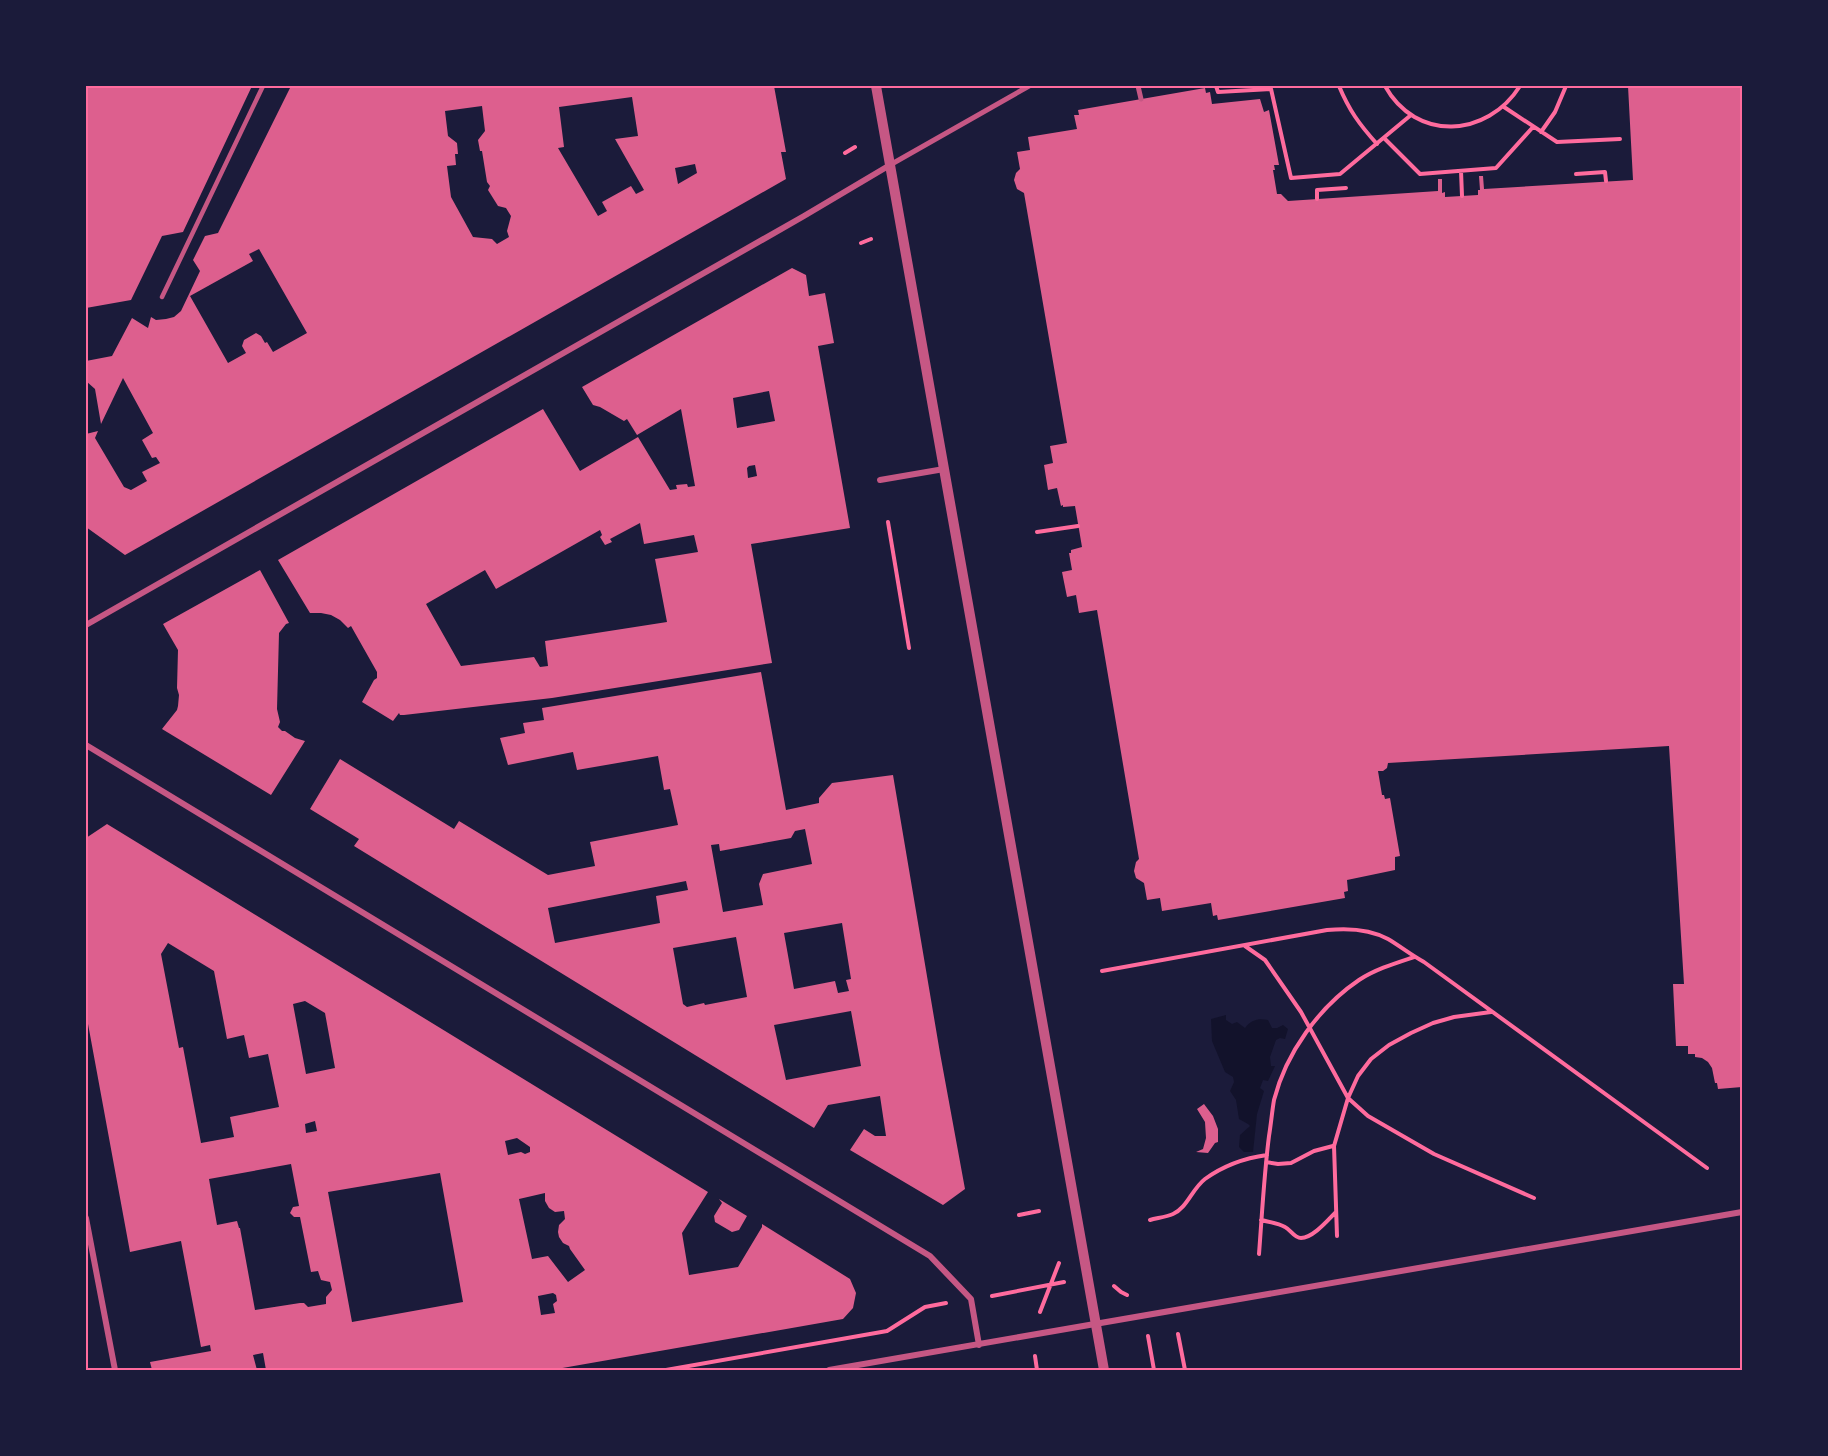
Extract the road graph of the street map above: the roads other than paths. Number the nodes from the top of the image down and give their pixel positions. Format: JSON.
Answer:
{"nodes":[{"id":1,"x":264,"y":86,"type":"edge"},
{"id":2,"x":876,"y":86,"type":"edge"},
{"id":3,"x":1029,"y":86,"type":"edge"},
{"id":4,"x":1138,"y":86,"type":"edge"},
{"id":5,"x":1141,"y":99,"type":"dead end"},
{"id":6,"x":891,"y":165,"type":"junction"},
{"id":7,"x":162,"y":297,"type":"dead end"},
{"id":8,"x":944,"y":469,"type":"junction"},
{"id":9,"x":880,"y":480,"type":"dead end"},
{"id":10,"x":86,"y":625,"type":"edge"},
{"id":11,"x":86,"y":746,"type":"edge"},
{"id":12,"x":1743,"y":1212,"type":"edge"},
{"id":13,"x":86,"y":1218,"type":"edge"},
{"id":14,"x":1095,"y":1325,"type":"junction"},
{"id":15,"x":979,"y":1345,"type":"junction"},
{"id":16,"x":115,"y":1371,"type":"edge"},
{"id":17,"x":829,"y":1371,"type":"edge"},
{"id":18,"x":1104,"y":1371,"type":"edge"}],
"edges":[{"from":1,"to":7,"type":"lane"},
{"from":2,"to":6,"type":"street"},
{"from":3,"to":6,"type":"street"},
{"from":4,"to":5,"type":"street"},
{"from":6,"to":8,"type":"street"},
{"from":6,"to":10,"type":"street"},
{"from":8,"to":9,"type":"street"},
{"from":8,"to":14,"type":"street"},
{"from":11,"to":15,"type":"street"},
{"from":12,"to":14,"type":"street"},
{"from":13,"to":16,"type":"street"},
{"from":14,"to":15,"type":"street"},
{"from":14,"to":18,"type":"street"},
{"from":15,"to":17,"type":"street"}]}
